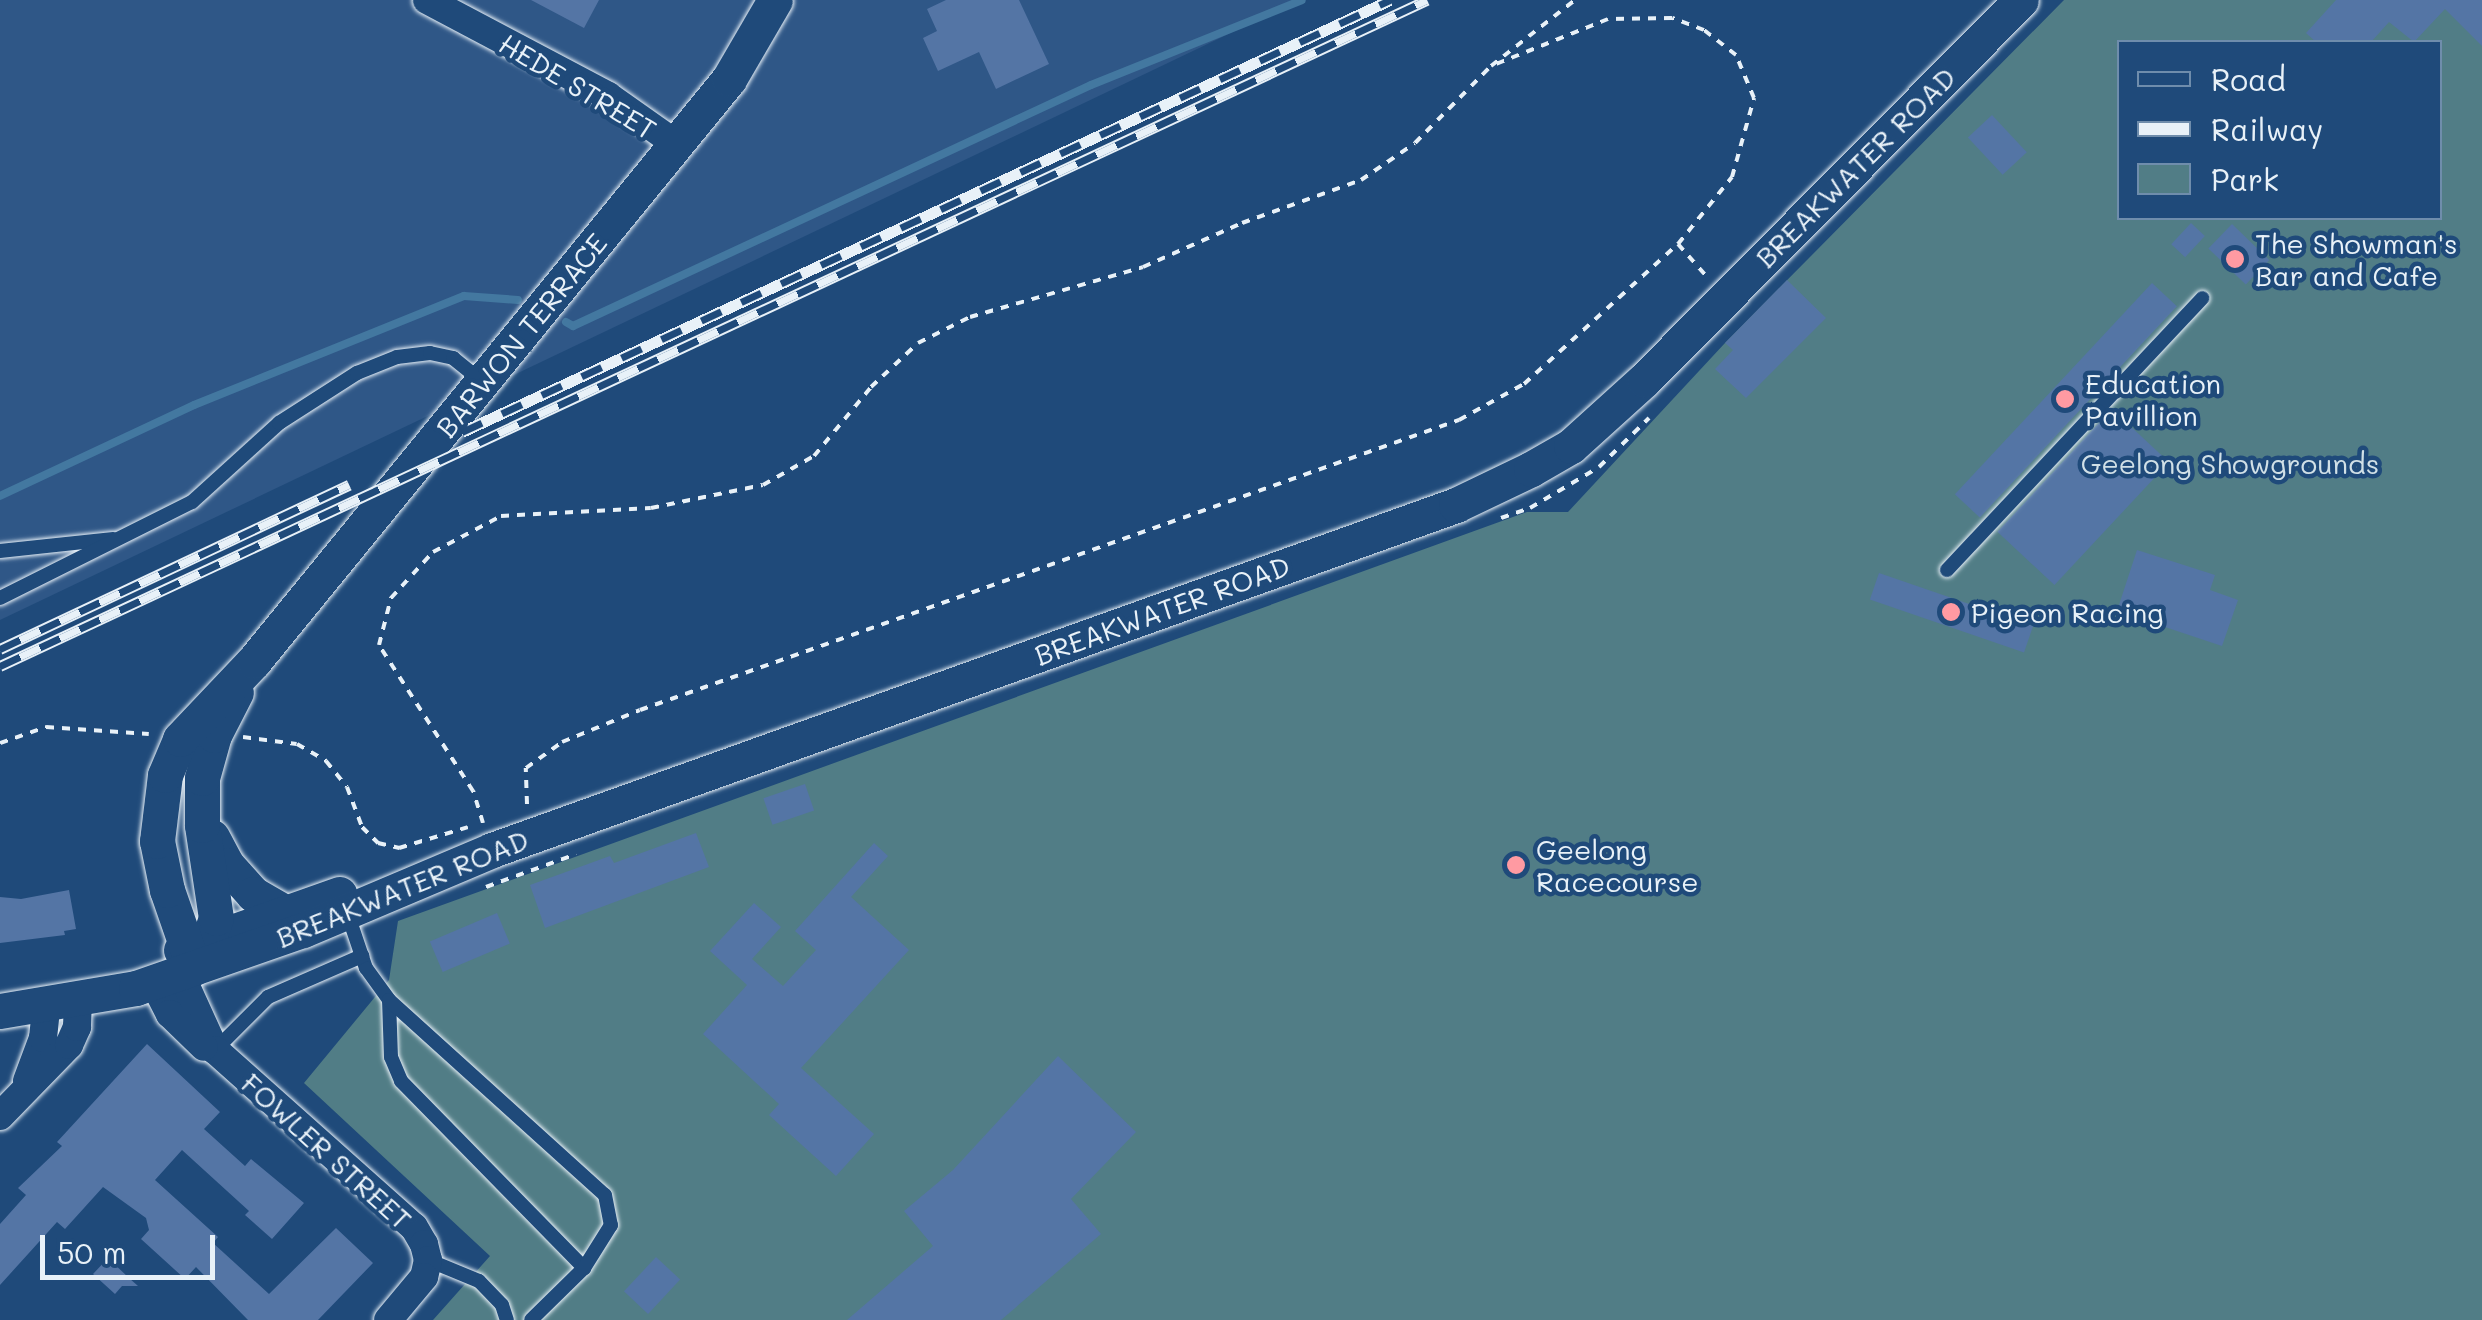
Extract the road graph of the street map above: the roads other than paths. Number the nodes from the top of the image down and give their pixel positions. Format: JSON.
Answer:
{"nodes":[{"id":1,"x":426,"y":0,"type":"edge"},
{"id":2,"x":775,"y":0,"type":"edge"},
{"id":3,"x":2021,"y":0,"type":"edge"},
{"id":4,"x":676,"y":144,"type":"junction"},
{"id":5,"x":2202,"y":298,"type":"dead end"},
{"id":6,"x":484,"y":382,"type":"junction"},
{"id":7,"x":119,"y":538,"type":"junction"},
{"id":8,"x":0,"y":551,"type":"edge"},
{"id":9,"x":1948,"y":570,"type":"dead end"},
{"id":10,"x":0,"y":598,"type":"edge"},
{"id":11,"x":199,"y":734,"type":"junction"},
{"id":12,"x":200,"y":793,"type":"junction"},
{"id":13,"x":344,"y":903,"type":"junction"},
{"id":14,"x":283,"y":911,"type":"junction"},
{"id":15,"x":362,"y":956,"type":"junction"},
{"id":16,"x":181,"y":961,"type":"junction"},
{"id":17,"x":65,"y":996,"type":"junction"},
{"id":18,"x":389,"y":1000,"type":"junction"},
{"id":19,"x":0,"y":1011,"type":"edge"},
{"id":20,"x":215,"y":1050,"type":"junction"},
{"id":21,"x":0,"y":1116,"type":"edge"},
{"id":22,"x":428,"y":1260,"type":"junction"},
{"id":23,"x":584,"y":1268,"type":"junction"},
{"id":24,"x":388,"y":1320,"type":"edge"},
{"id":25,"x":506,"y":1320,"type":"edge"},
{"id":26,"x":532,"y":1320,"type":"edge"}],
"edges":[{"from":1,"to":4,"type":"street","name":"HEDE STREET"},
{"from":2,"to":4,"type":"street","name":"BARWON TERRACE"},
{"from":3,"to":13,"type":"street","name":"BREAKWATER ROAD"},
{"from":4,"to":6,"type":"street","name":"BARWON TERRACE"},
{"from":5,"to":9,"type":"lane"},
{"from":6,"to":7,"type":"lane"},
{"from":6,"to":11,"type":"street","name":"BARWON TERRACE"},
{"from":7,"to":8,"type":"lane"},
{"from":7,"to":10,"type":"lane"},
{"from":11,"to":12,"type":"street","name":"BARWON TERRACE"},
{"from":11,"to":16,"type":"street","name":"BARWON TERRACE"},
{"from":12,"to":14,"type":"street"},
{"from":12,"to":16,"type":"street","name":"BARWON TERRACE"},
{"from":13,"to":14,"type":"street"},
{"from":13,"to":15,"type":"lane"},
{"from":13,"to":16,"type":"street","name":"BREAKWATER ROAD"},
{"from":14,"to":16,"type":"street"},
{"from":15,"to":18,"type":"lane"},
{"from":15,"to":20,"type":"lane"},
{"from":16,"to":17,"type":"street"},
{"from":16,"to":20,"type":"street","name":"FOWLER STREET"},
{"from":17,"to":19,"type":"street"},
{"from":17,"to":21,"type":"street"},
{"from":18,"to":23,"type":"lane"},
{"from":18,"to":23,"type":"lane"},
{"from":20,"to":22,"type":"street","name":"FOWLER STREET"},
{"from":22,"to":24,"type":"street"},
{"from":22,"to":25,"type":"lane"},
{"from":23,"to":26,"type":"lane"}]}
